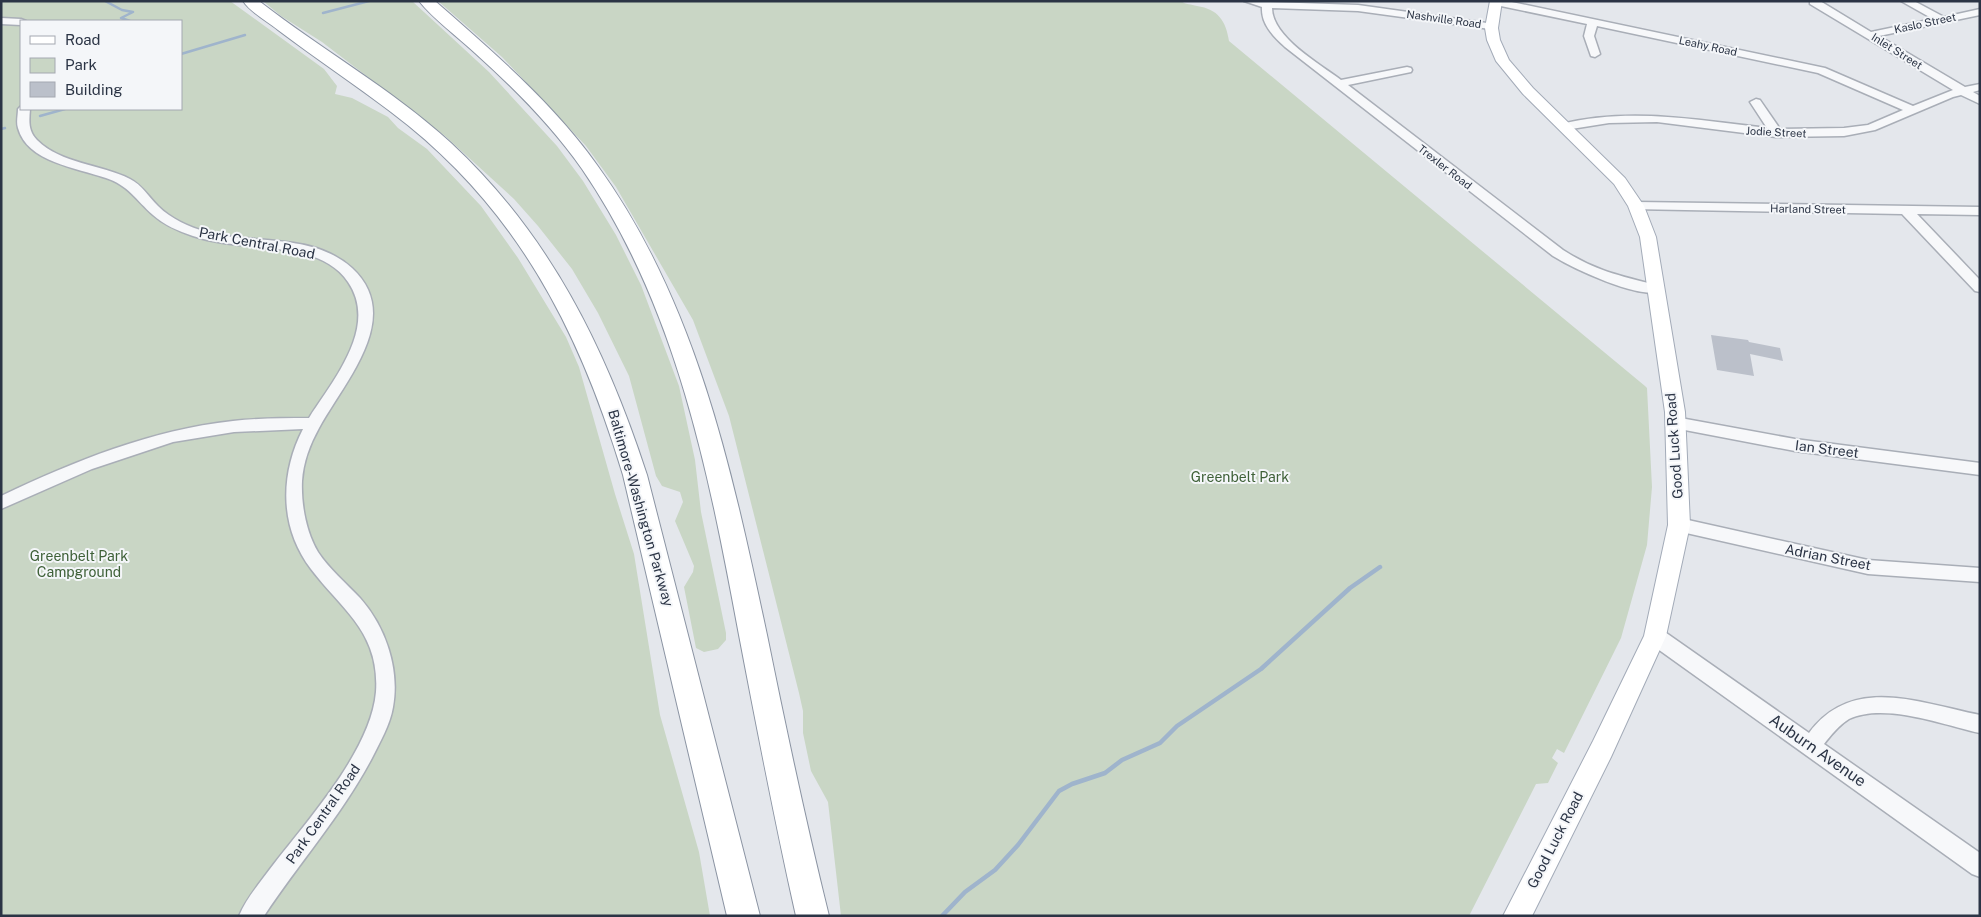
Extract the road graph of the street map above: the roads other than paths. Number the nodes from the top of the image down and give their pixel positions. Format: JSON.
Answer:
{"nodes":[{"id":1,"x":250,"y":1,"type":"edge"},
{"id":2,"x":426,"y":1,"type":"edge"},
{"id":3,"x":1249,"y":1,"type":"edge"},
{"id":4,"x":1906,"y":1,"type":"edge"},
{"id":5,"x":1496,"y":2,"type":"edge"},
{"id":6,"x":1814,"y":2,"type":"edge"},
{"id":7,"x":1267,"y":5,"type":"junction"},
{"id":8,"x":1380,"y":6,"type":"edge"},
{"id":9,"x":1980,"y":12,"type":"edge"},
{"id":10,"x":1943,"y":20,"type":"junction"},
{"id":11,"x":1,"y":21,"type":"edge"},
{"id":12,"x":20,"y":22,"type":"edge"},
{"id":13,"x":1593,"y":22,"type":"junction"},
{"id":14,"x":1490,"y":26,"type":"junction"},
{"id":15,"x":1870,"y":35,"type":"junction"},
{"id":16,"x":1595,"y":54,"type":"dead end"},
{"id":17,"x":1407,"y":70,"type":"dead end"},
{"id":18,"x":1339,"y":84,"type":"junction"},
{"id":19,"x":1980,"y":88,"type":"edge"},
{"id":20,"x":1961,"y":90,"type":"junction"},
{"id":21,"x":1980,"y":101,"type":"edge"},
{"id":22,"x":1756,"y":102,"type":"dead end"},
{"id":23,"x":24,"y":110,"type":"edge"},
{"id":24,"x":1913,"y":110,"type":"junction"},
{"id":25,"x":1565,"y":126,"type":"junction"},
{"id":26,"x":1776,"y":133,"type":"junction"},
{"id":27,"x":1636,"y":206,"type":"junction"},
{"id":28,"x":1906,"y":210,"type":"junction"},
{"id":29,"x":1980,"y":210,"type":"edge"},
{"id":30,"x":1980,"y":288,"type":"edge"},
{"id":31,"x":1655,"y":289,"type":"junction"},
{"id":32,"x":314,"y":423,"type":"junction"},
{"id":33,"x":1675,"y":423,"type":"junction"},
{"id":34,"x":1980,"y":469,"type":"edge"},
{"id":35,"x":60,"y":475,"type":"junction"},
{"id":36,"x":1,"y":503,"type":"edge"},
{"id":37,"x":1,"y":511,"type":"edge"},
{"id":38,"x":1679,"y":525,"type":"junction"},
{"id":39,"x":1980,"y":576,"type":"edge"},
{"id":40,"x":1655,"y":636,"type":"junction"},
{"id":41,"x":1980,"y":724,"type":"edge"},
{"id":42,"x":1811,"y":746,"type":"junction"},
{"id":43,"x":1980,"y":866,"type":"edge"},
{"id":44,"x":250,"y":916,"type":"edge"},
{"id":45,"x":744,"y":916,"type":"edge"},
{"id":46,"x":813,"y":916,"type":"edge"},
{"id":47,"x":1517,"y":916,"type":"edge"}],
"edges":[{"from":1,"to":45,"type":"highway","name":"Baltimore-Washington Parkway"},
{"from":2,"to":46,"type":"highway"},
{"from":3,"to":7,"type":"street","name":"Nashville Road"},
{"from":4,"to":10,"type":"street"},
{"from":5,"to":13,"type":"street","name":"Leahy Road"},
{"from":5,"to":14,"type":"main road","name":"Good Luck Road"},
{"from":6,"to":15,"type":"street","name":"Inlet Street"},
{"from":7,"to":8,"type":"street","name":"Nashville Road"},
{"from":7,"to":18,"type":"street","name":"Trexler Road"},
{"from":8,"to":14,"type":"street","name":"Nashville Road"},
{"from":9,"to":10,"type":"street","name":"Kaslo Street"},
{"from":10,"to":15,"type":"street","name":"Kaslo Street"},
{"from":11,"to":12,"type":"street"},
{"from":13,"to":16,"type":"street"},
{"from":13,"to":24,"type":"street","name":"Leahy Road"},
{"from":14,"to":25,"type":"main road","name":"Good Luck Road"},
{"from":15,"to":20,"type":"street","name":"Inlet Street"},
{"from":17,"to":18,"type":"street"},
{"from":18,"to":31,"type":"street","name":"Trexler Road"},
{"from":19,"to":20,"type":"street","name":"Jodie Street"},
{"from":20,"to":21,"type":"street","name":"Inlet Street"},
{"from":20,"to":24,"type":"street","name":"Jodie Street"},
{"from":22,"to":26,"type":"street"},
{"from":23,"to":32,"type":"street","name":"Park Central Road"},
{"from":24,"to":26,"type":"street","name":"Jodie Street"},
{"from":25,"to":26,"type":"street","name":"Jodie Street"},
{"from":25,"to":27,"type":"main road","name":"Good Luck Road"},
{"from":27,"to":28,"type":"street","name":"Harland Street"},
{"from":27,"to":31,"type":"main road","name":"Good Luck Road"},
{"from":28,"to":29,"type":"street","name":"Harland Street"},
{"from":28,"to":30,"type":"street"},
{"from":31,"to":33,"type":"main road","name":"Good Luck Road"},
{"from":32,"to":35,"type":"street"},
{"from":32,"to":44,"type":"street","name":"Park Central Road"},
{"from":33,"to":34,"type":"street","name":"Ian Street"},
{"from":33,"to":38,"type":"main road","name":"Good Luck Road"},
{"from":35,"to":36,"type":"street"},
{"from":35,"to":37,"type":"street"},
{"from":38,"to":39,"type":"street","name":"Adrian Street"},
{"from":38,"to":40,"type":"main road","name":"Good Luck Road"},
{"from":40,"to":42,"type":"street","name":"Auburn Avenue"},
{"from":40,"to":47,"type":"main road","name":"Good Luck Road"},
{"from":41,"to":42,"type":"street"},
{"from":42,"to":43,"type":"street","name":"Auburn Avenue"}]}
